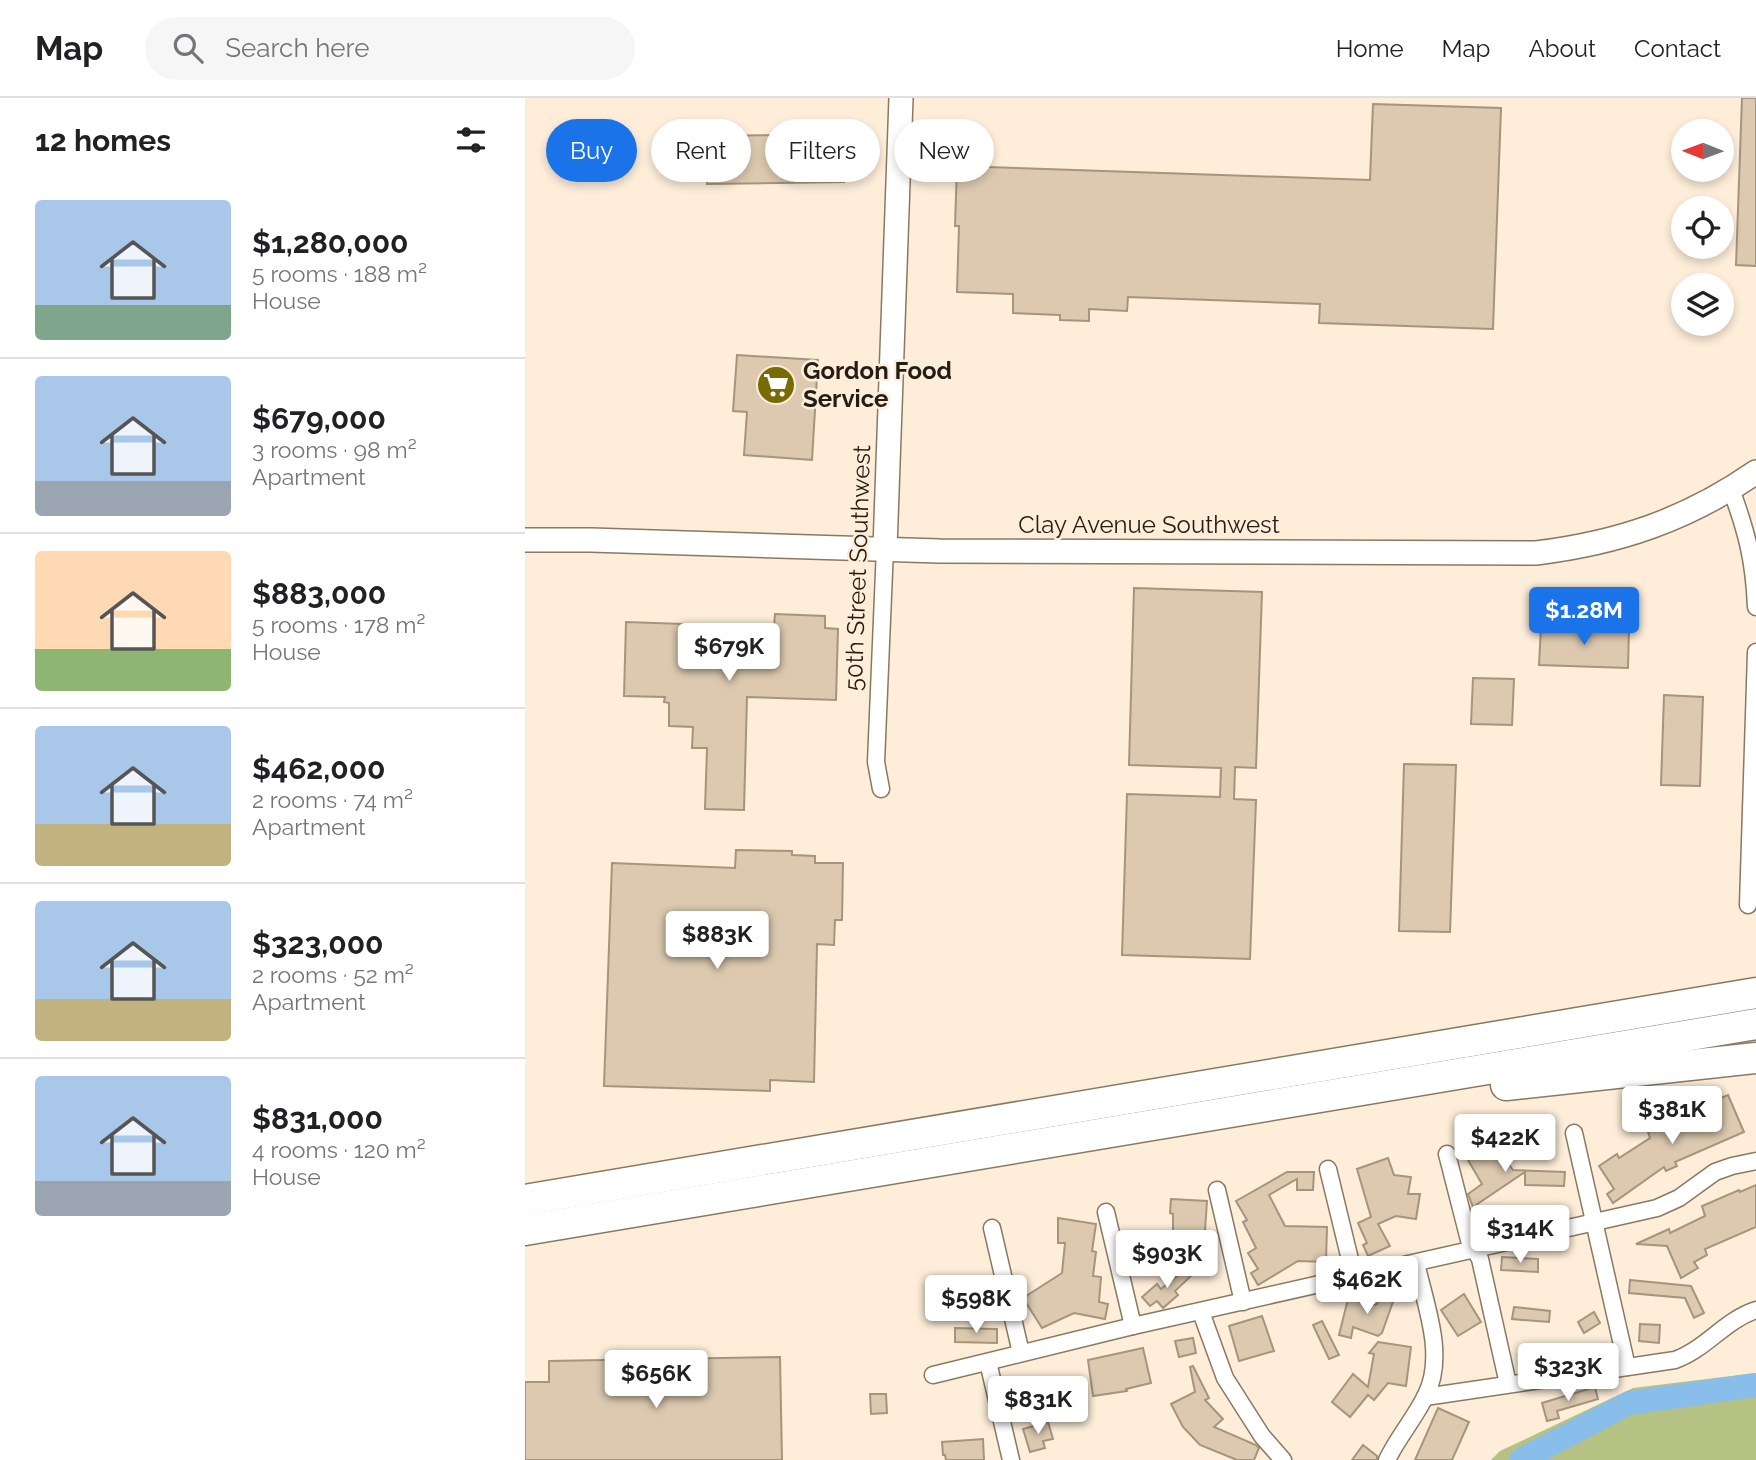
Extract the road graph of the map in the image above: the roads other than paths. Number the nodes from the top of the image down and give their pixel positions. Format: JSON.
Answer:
{"nodes":[{"id":1,"x":901,"y":98,"type":"edge"},
{"id":2,"x":1756,"y":472,"type":"edge"},
{"id":3,"x":1731,"y":489,"type":"junction"},
{"id":4,"x":525,"y":540,"type":"edge"},
{"id":5,"x":885,"y":548,"type":"junction"},
{"id":6,"x":1756,"y":607,"type":"edge"},
{"id":7,"x":1756,"y":652,"type":"edge"},
{"id":8,"x":881,"y":789,"type":"dead end"},
{"id":9,"x":1748,"y":905,"type":"dead end"},
{"id":10,"x":1756,"y":976,"type":"edge"},
{"id":11,"x":1756,"y":993,"type":"edge"},
{"id":12,"x":1756,"y":1024,"type":"edge"},
{"id":13,"x":1434,"y":1047,"type":"junction"},
{"id":14,"x":1756,"y":1058,"type":"edge"},
{"id":15,"x":1238,"y":1111,"type":"junction"},
{"id":16,"x":1574,"y":1133,"type":"dead end"},
{"id":17,"x":1447,"y":1154,"type":"dead end"},
{"id":18,"x":1756,"y":1161,"type":"edge"},
{"id":19,"x":1328,"y":1169,"type":"dead end"},
{"id":20,"x":1217,"y":1190,"type":"dead end"},
{"id":21,"x":525,"y":1200,"type":"edge"},
{"id":22,"x":1106,"y":1212,"type":"dead end"},
{"id":23,"x":1594,"y":1222,"type":"junction"},
{"id":24,"x":992,"y":1228,"type":"dead end"},
{"id":25,"x":525,"y":1230,"type":"edge"},
{"id":26,"x":1474,"y":1248,"type":"junction"},
{"id":27,"x":1416,"y":1263,"type":"junction"},
{"id":28,"x":1354,"y":1276,"type":"junction"},
{"id":29,"x":1243,"y":1302,"type":"junction"},
{"id":30,"x":1756,"y":1310,"type":"edge"},
{"id":31,"x":1201,"y":1312,"type":"junction"},
{"id":32,"x":1133,"y":1326,"type":"junction"},
{"id":33,"x":1021,"y":1353,"type":"junction"},
{"id":34,"x":988,"y":1362,"type":"junction"},
{"id":35,"x":1627,"y":1367,"type":"junction"},
{"id":36,"x":933,"y":1375,"type":"dead end"},
{"id":37,"x":1508,"y":1384,"type":"junction"},
{"id":38,"x":1425,"y":1397,"type":"junction"},
{"id":39,"x":1280,"y":1459,"type":"edge"},
{"id":40,"x":1011,"y":1460,"type":"edge"},
{"id":41,"x":1387,"y":1460,"type":"edge"}],
"edges":[{"from":1,"to":5,"type":"street","name":"50th Street Southwest"},
{"from":2,"to":3,"type":"street","name":"Clay Avenue Southwest"},
{"from":3,"to":5,"type":"street","name":"Clay Avenue Southwest"},
{"from":3,"to":6,"type":"street"},
{"from":4,"to":5,"type":"street","name":"Clay Avenue Southwest"},
{"from":5,"to":8,"type":"street","name":"50th Street Southwest"},
{"from":7,"to":9,"type":"street"},
{"from":10,"to":13,"type":"highway"},
{"from":11,"to":13,"type":"highway"},
{"from":12,"to":15,"type":"highway"},
{"from":13,"to":21,"type":"highway"},
{"from":14,"to":15,"type":"highway"},
{"from":15,"to":25,"type":"highway"},
{"from":16,"to":23,"type":"street"},
{"from":17,"to":26,"type":"street"},
{"from":18,"to":23,"type":"street"},
{"from":19,"to":28,"type":"street"},
{"from":20,"to":29,"type":"street"},
{"from":22,"to":32,"type":"street"},
{"from":23,"to":26,"type":"street"},
{"from":23,"to":35,"type":"street"},
{"from":24,"to":33,"type":"street"},
{"from":26,"to":27,"type":"street"},
{"from":26,"to":37,"type":"street"},
{"from":27,"to":28,"type":"street"},
{"from":27,"to":38,"type":"street"},
{"from":28,"to":29,"type":"street"},
{"from":29,"to":31,"type":"street"},
{"from":30,"to":35,"type":"street"},
{"from":31,"to":32,"type":"street"},
{"from":31,"to":39,"type":"street"},
{"from":32,"to":33,"type":"street"},
{"from":33,"to":34,"type":"street"},
{"from":34,"to":36,"type":"street"},
{"from":34,"to":40,"type":"street"},
{"from":35,"to":37,"type":"street"},
{"from":37,"to":38,"type":"street"},
{"from":38,"to":41,"type":"street"}]}
